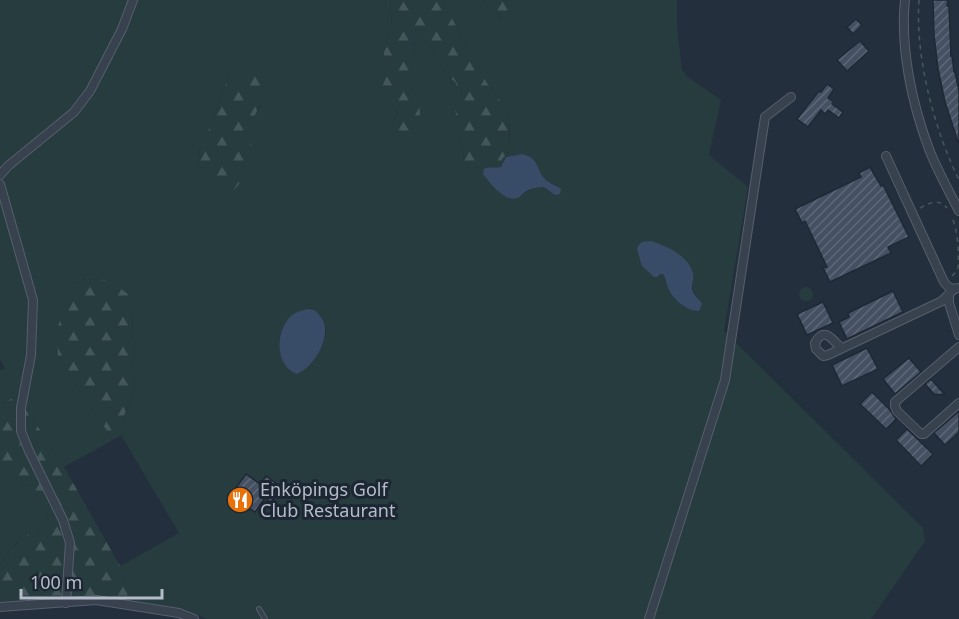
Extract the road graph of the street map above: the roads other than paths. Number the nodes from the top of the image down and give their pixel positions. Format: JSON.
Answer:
{"nodes":[{"id":1,"x":133,"y":0,"type":"edge"},
{"id":2,"x":905,"y":0,"type":"edge"},
{"id":3,"x":791,"y":97,"type":"dead end"},
{"id":4,"x":886,"y":156,"type":"dead end"},
{"id":5,"x":0,"y":175,"type":"edge"},
{"id":6,"x":0,"y":184,"type":"edge"},
{"id":7,"x":959,"y":211,"type":"edge"},
{"id":8,"x":954,"y":290,"type":"edge"},
{"id":9,"x":959,"y":335,"type":"edge"},
{"id":10,"x":959,"y":347,"type":"edge"},
{"id":11,"x":841,"y":348,"type":"dead end"},
{"id":12,"x":959,"y":403,"type":"edge"},
{"id":13,"x":66,"y":603,"type":"junction"},
{"id":14,"x":0,"y":608,"type":"edge"},
{"id":15,"x":259,"y":609,"type":"dead end"},
{"id":16,"x":194,"y":619,"type":"edge"},
{"id":17,"x":266,"y":619,"type":"edge"},
{"id":18,"x":649,"y":619,"type":"edge"}],
"edges":[{"from":1,"to":5,"type":"street"},
{"from":2,"to":7,"type":"street"},
{"from":3,"to":18,"type":"street"},
{"from":4,"to":8,"type":"street"},
{"from":6,"to":13,"type":"street"},
{"from":8,"to":9,"type":"street"},
{"from":8,"to":11,"type":"street"},
{"from":10,"to":12,"type":"street"},
{"from":13,"to":14,"type":"street"},
{"from":13,"to":16,"type":"street"},
{"from":15,"to":17,"type":"lane"}]}
